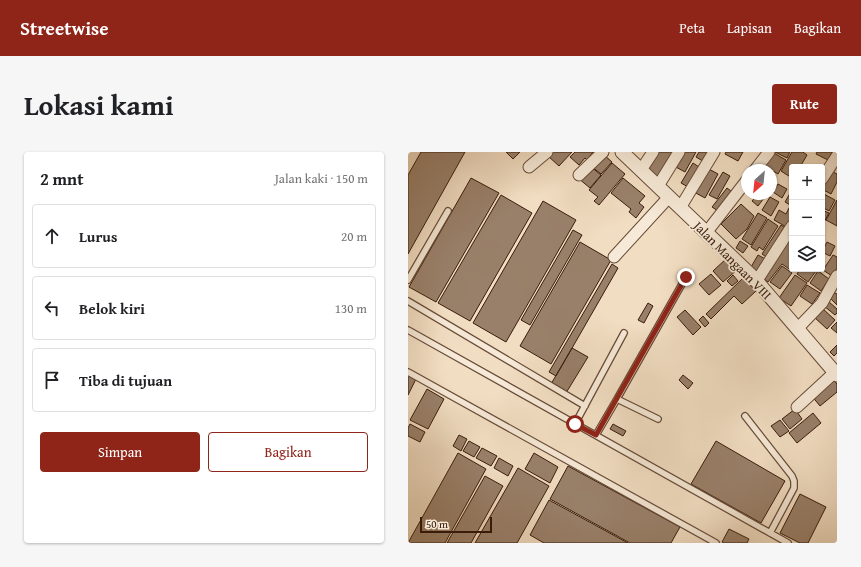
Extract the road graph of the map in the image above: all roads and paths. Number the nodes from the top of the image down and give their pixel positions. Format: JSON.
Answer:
{"nodes":[{"id":1,"x":546,"y":152,"type":"edge"},
{"id":2,"x":603,"y":152,"type":"edge"},
{"id":3,"x":622,"y":152,"type":"edge"},
{"id":4,"x":653,"y":152,"type":"edge"},
{"id":5,"x":679,"y":152,"type":"edge"},
{"id":6,"x":714,"y":152,"type":"edge"},
{"id":7,"x":769,"y":152,"type":"edge"},
{"id":8,"x":837,"y":156,"type":"edge"},
{"id":9,"x":760,"y":164,"type":"edge"},
{"id":10,"x":529,"y":167,"type":"dead end"},
{"id":11,"x":641,"y":170,"type":"junction"},
{"id":12,"x":579,"y":174,"type":"dead end"},
{"id":13,"x":825,"y":174,"type":"edge"},
{"id":14,"x":658,"y":186,"type":"junction"},
{"id":15,"x":741,"y":188,"type":"edge"},
{"id":16,"x":669,"y":197,"type":"junction"},
{"id":17,"x":680,"y":208,"type":"junction"},
{"id":18,"x":448,"y":211,"type":"dead end"},
{"id":19,"x":789,"y":231,"type":"edge"},
{"id":20,"x":706,"y":233,"type":"junction"},
{"id":21,"x":614,"y":257,"type":"dead end"},
{"id":22,"x":837,"y":276,"type":"edge"},
{"id":23,"x":686,"y":277,"type":"dead end"},
{"id":24,"x":408,"y":280,"type":"edge"},
{"id":25,"x":756,"y":282,"type":"junction"},
{"id":26,"x":408,"y":301,"type":"edge"},
{"id":27,"x":798,"y":328,"type":"junction"},
{"id":28,"x":408,"y":330,"type":"edge"},
{"id":29,"x":624,"y":333,"type":"dead end"},
{"id":30,"x":408,"y":372,"type":"edge"},
{"id":31,"x":836,"y":374,"type":"edge"},
{"id":32,"x":617,"y":399,"type":"junction"},
{"id":33,"x":585,"y":406,"type":"junction"},
{"id":34,"x":797,"y":407,"type":"dead end"},
{"id":35,"x":744,"y":416,"type":"dead end"},
{"id":36,"x":658,"y":419,"type":"dead end"},
{"id":37,"x":575,"y":424,"type":"junction"},
{"id":38,"x":596,"y":435,"type":"junction"},
{"id":39,"x":770,"y":533,"type":"junction"},
{"id":40,"x":716,"y":543,"type":"edge"},
{"id":41,"x":788,"y":543,"type":"edge"}],
"edges":[{"from":1,"to":10,"type":"street"},
{"from":2,"to":12,"type":"street"},
{"from":3,"to":11,"type":"street","name":"Jalan Mangaan VIII"},
{"from":4,"to":11,"type":"street"},
{"from":5,"to":14,"type":"street"},
{"from":6,"to":17,"type":"street"},
{"from":7,"to":9,"type":"street"},
{"from":8,"to":13,"type":"street"},
{"from":11,"to":14,"type":"street","name":"Jalan Mangaan VIII"},
{"from":14,"to":16,"type":"street","name":"Jalan Mangaan VIII"},
{"from":15,"to":20,"type":"street"},
{"from":16,"to":17,"type":"street","name":"Jalan Mangaan VIII"},
{"from":16,"to":21,"type":"street"},
{"from":17,"to":20,"type":"street","name":"Jalan Mangaan VIII"},
{"from":18,"to":24,"type":"lane"},
{"from":19,"to":25,"type":"street"},
{"from":20,"to":25,"type":"street","name":"Jalan Mangaan VIII"},
{"from":22,"to":27,"type":"street"},
{"from":23,"to":32,"type":"lane"},
{"from":25,"to":27,"type":"street","name":"Jalan Mangaan VIII"},
{"from":26,"to":33,"type":"lane"},
{"from":27,"to":31,"type":"street","name":"Jalan Mangaan VIII"},
{"from":28,"to":37,"type":"lane"},
{"from":29,"to":33,"type":"lane"},
{"from":30,"to":40,"type":"lane"},
{"from":31,"to":34,"type":"street"},
{"from":32,"to":36,"type":"lane"},
{"from":32,"to":38,"type":"lane"},
{"from":33,"to":37,"type":"lane"},
{"from":35,"to":39,"type":"lane"},
{"from":37,"to":38,"type":"lane"},
{"from":38,"to":39,"type":"lane"},
{"from":39,"to":41,"type":"lane"}]}
